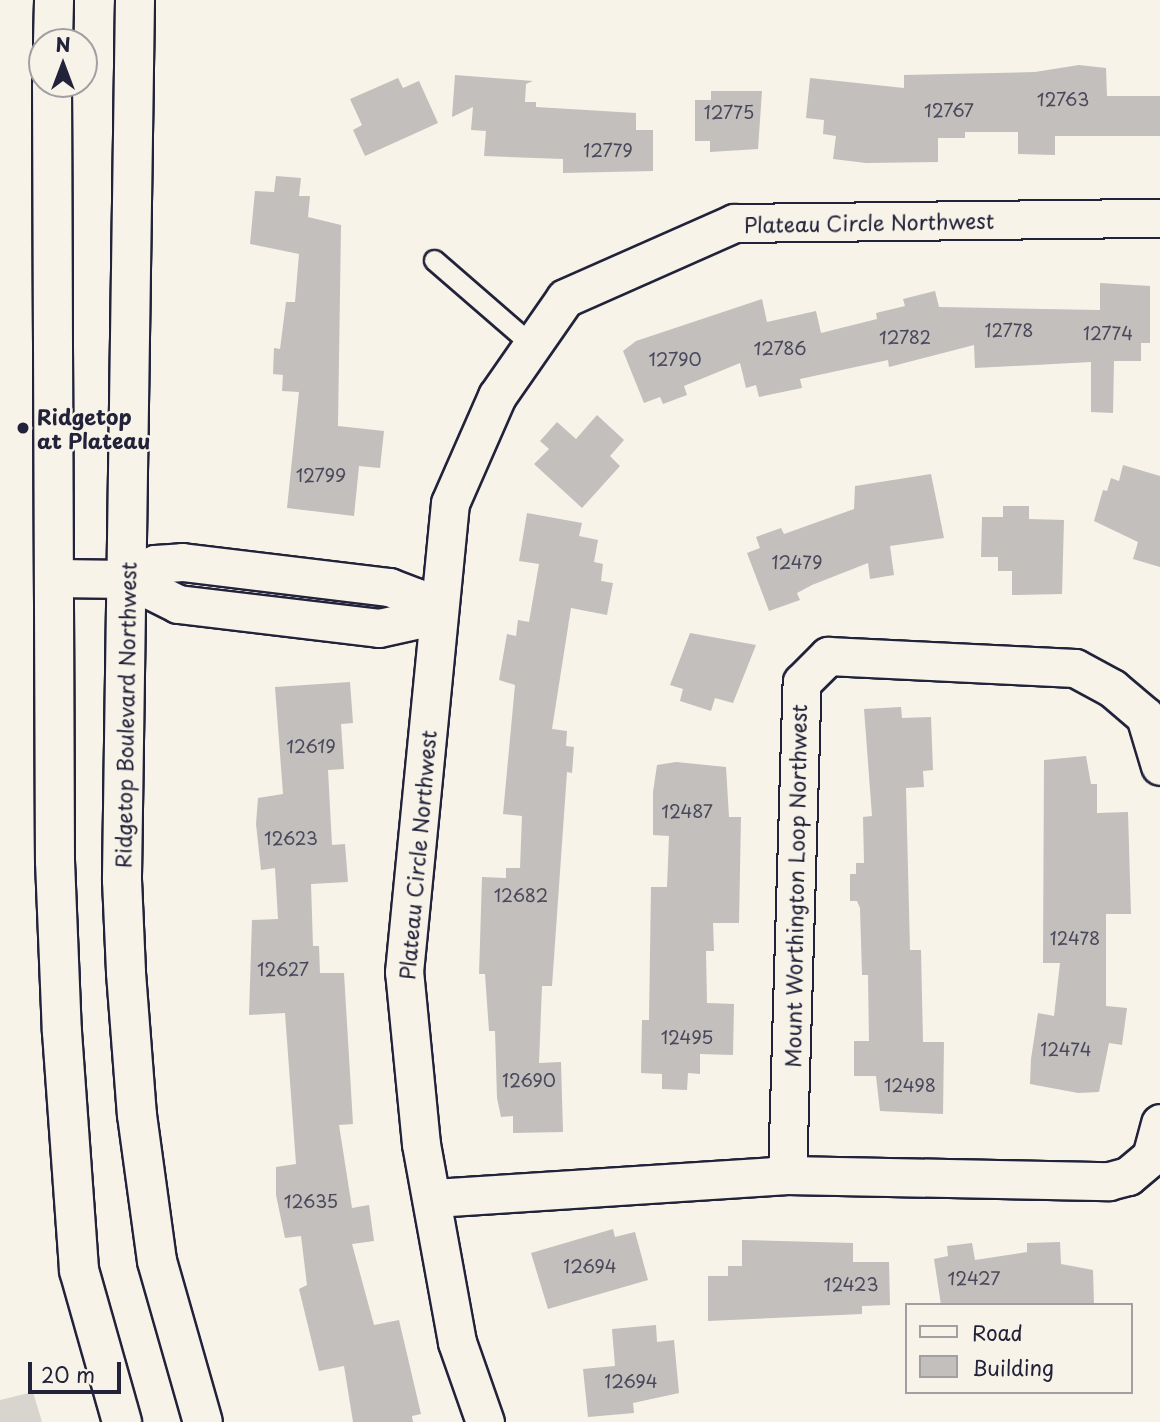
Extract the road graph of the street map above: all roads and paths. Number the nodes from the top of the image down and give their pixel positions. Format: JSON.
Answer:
{"nodes":[{"id":1,"x":54,"y":0,"type":"edge"},
{"id":2,"x":135,"y":0,"type":"edge"},
{"id":3,"x":53,"y":28,"type":"edge"},
{"id":4,"x":52,"y":98,"type":"edge"},
{"id":5,"x":1160,"y":218,"type":"edge"},
{"id":6,"x":434,"y":260,"type":"dead end"},
{"id":7,"x":532,"y":345,"type":"junction"},
{"id":8,"x":55,"y":578,"type":"junction"},
{"id":9,"x":128,"y":579,"type":"junction"},
{"id":10,"x":437,"y":615,"type":"junction"},
{"id":11,"x":1160,"y":766,"type":"edge"},
{"id":12,"x":1160,"y":1124,"type":"edge"},
{"id":13,"x":787,"y":1175,"type":"junction"},
{"id":14,"x":434,"y":1198,"type":"junction"},
{"id":15,"x":122,"y":1422,"type":"edge"},
{"id":16,"x":203,"y":1422,"type":"edge"},
{"id":17,"x":485,"y":1422,"type":"edge"}],
"edges":[{"from":1,"to":3,"type":"main road"},
{"from":2,"to":9,"type":"main road","name":"Ridgetop Boulevard Northwest"},
{"from":4,"to":8,"type":"main road"},
{"from":5,"to":7,"type":"street","name":"Plateau Circle Northwest"},
{"from":6,"to":7,"type":"lane"},
{"from":7,"to":10,"type":"street","name":"Plateau Circle Northwest"},
{"from":8,"to":9,"type":"street"},
{"from":8,"to":15,"type":"main road"},
{"from":9,"to":10,"type":"street"},
{"from":9,"to":16,"type":"main road","name":"Ridgetop Boulevard Northwest"},
{"from":10,"to":14,"type":"street","name":"Plateau Circle Northwest"},
{"from":11,"to":13,"type":"street","name":"Mount Worthington Loop Northwest"},
{"from":12,"to":13,"type":"street"},
{"from":13,"to":14,"type":"street"},
{"from":14,"to":17,"type":"street","name":"Plateau Circle Northwest"}]}
